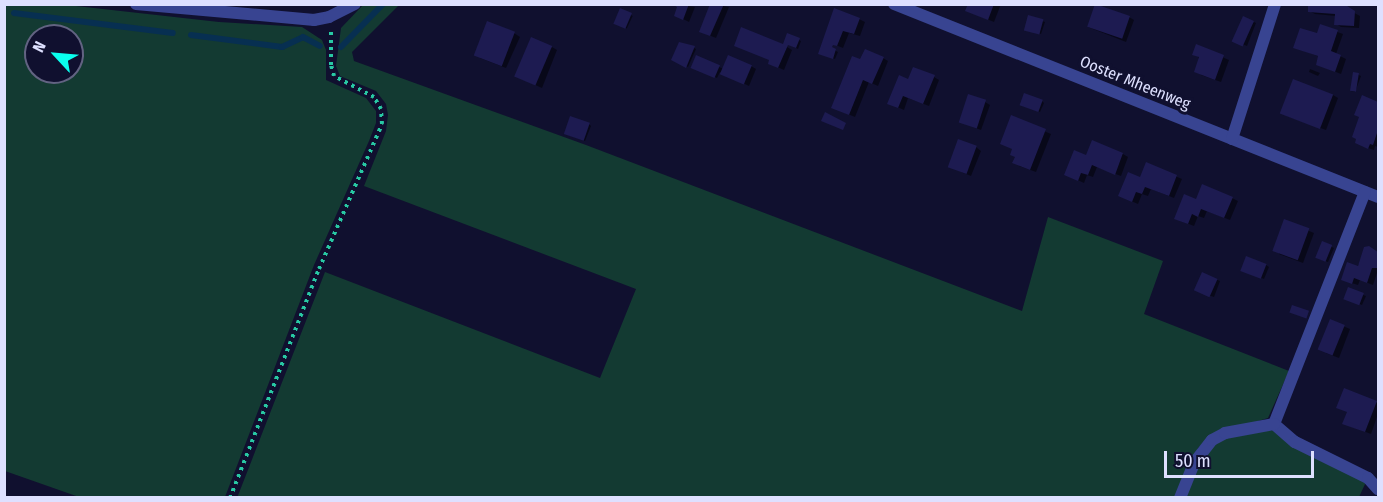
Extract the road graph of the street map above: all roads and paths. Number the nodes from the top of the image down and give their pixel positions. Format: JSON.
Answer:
{"nodes":[{"id":1,"x":136,"y":4,"type":"edge"},
{"id":2,"x":355,"y":4,"type":"edge"},
{"id":3,"x":894,"y":4,"type":"edge"},
{"id":4,"x":1275,"y":4,"type":"edge"},
{"id":5,"x":923,"y":10,"type":"edge"},
{"id":6,"x":329,"y":17,"type":"junction"},
{"id":7,"x":1232,"y":139,"type":"junction"},
{"id":8,"x":1365,"y":192,"type":"junction"},
{"id":9,"x":1378,"y":197,"type":"edge"},
{"id":10,"x":1274,"y":424,"type":"junction"},
{"id":11,"x":1378,"y":489,"type":"edge"},
{"id":12,"x":230,"y":498,"type":"edge"},
{"id":13,"x":1180,"y":498,"type":"edge"}],
"edges":[{"from":1,"to":6,"type":"street"},
{"from":2,"to":6,"type":"street"},
{"from":3,"to":5,"type":"street","name":"Ooster Mheenweg"},
{"from":4,"to":7,"type":"street"},
{"from":5,"to":7,"type":"street","name":"Ooster Mheenweg"},
{"from":6,"to":12,"type":"path"},
{"from":7,"to":8,"type":"street","name":"Ooster Mheenweg"},
{"from":8,"to":9,"type":"street","name":"Ooster Mheenweg"},
{"from":8,"to":10,"type":"street"},
{"from":10,"to":11,"type":"street"},
{"from":10,"to":13,"type":"street"}]}
